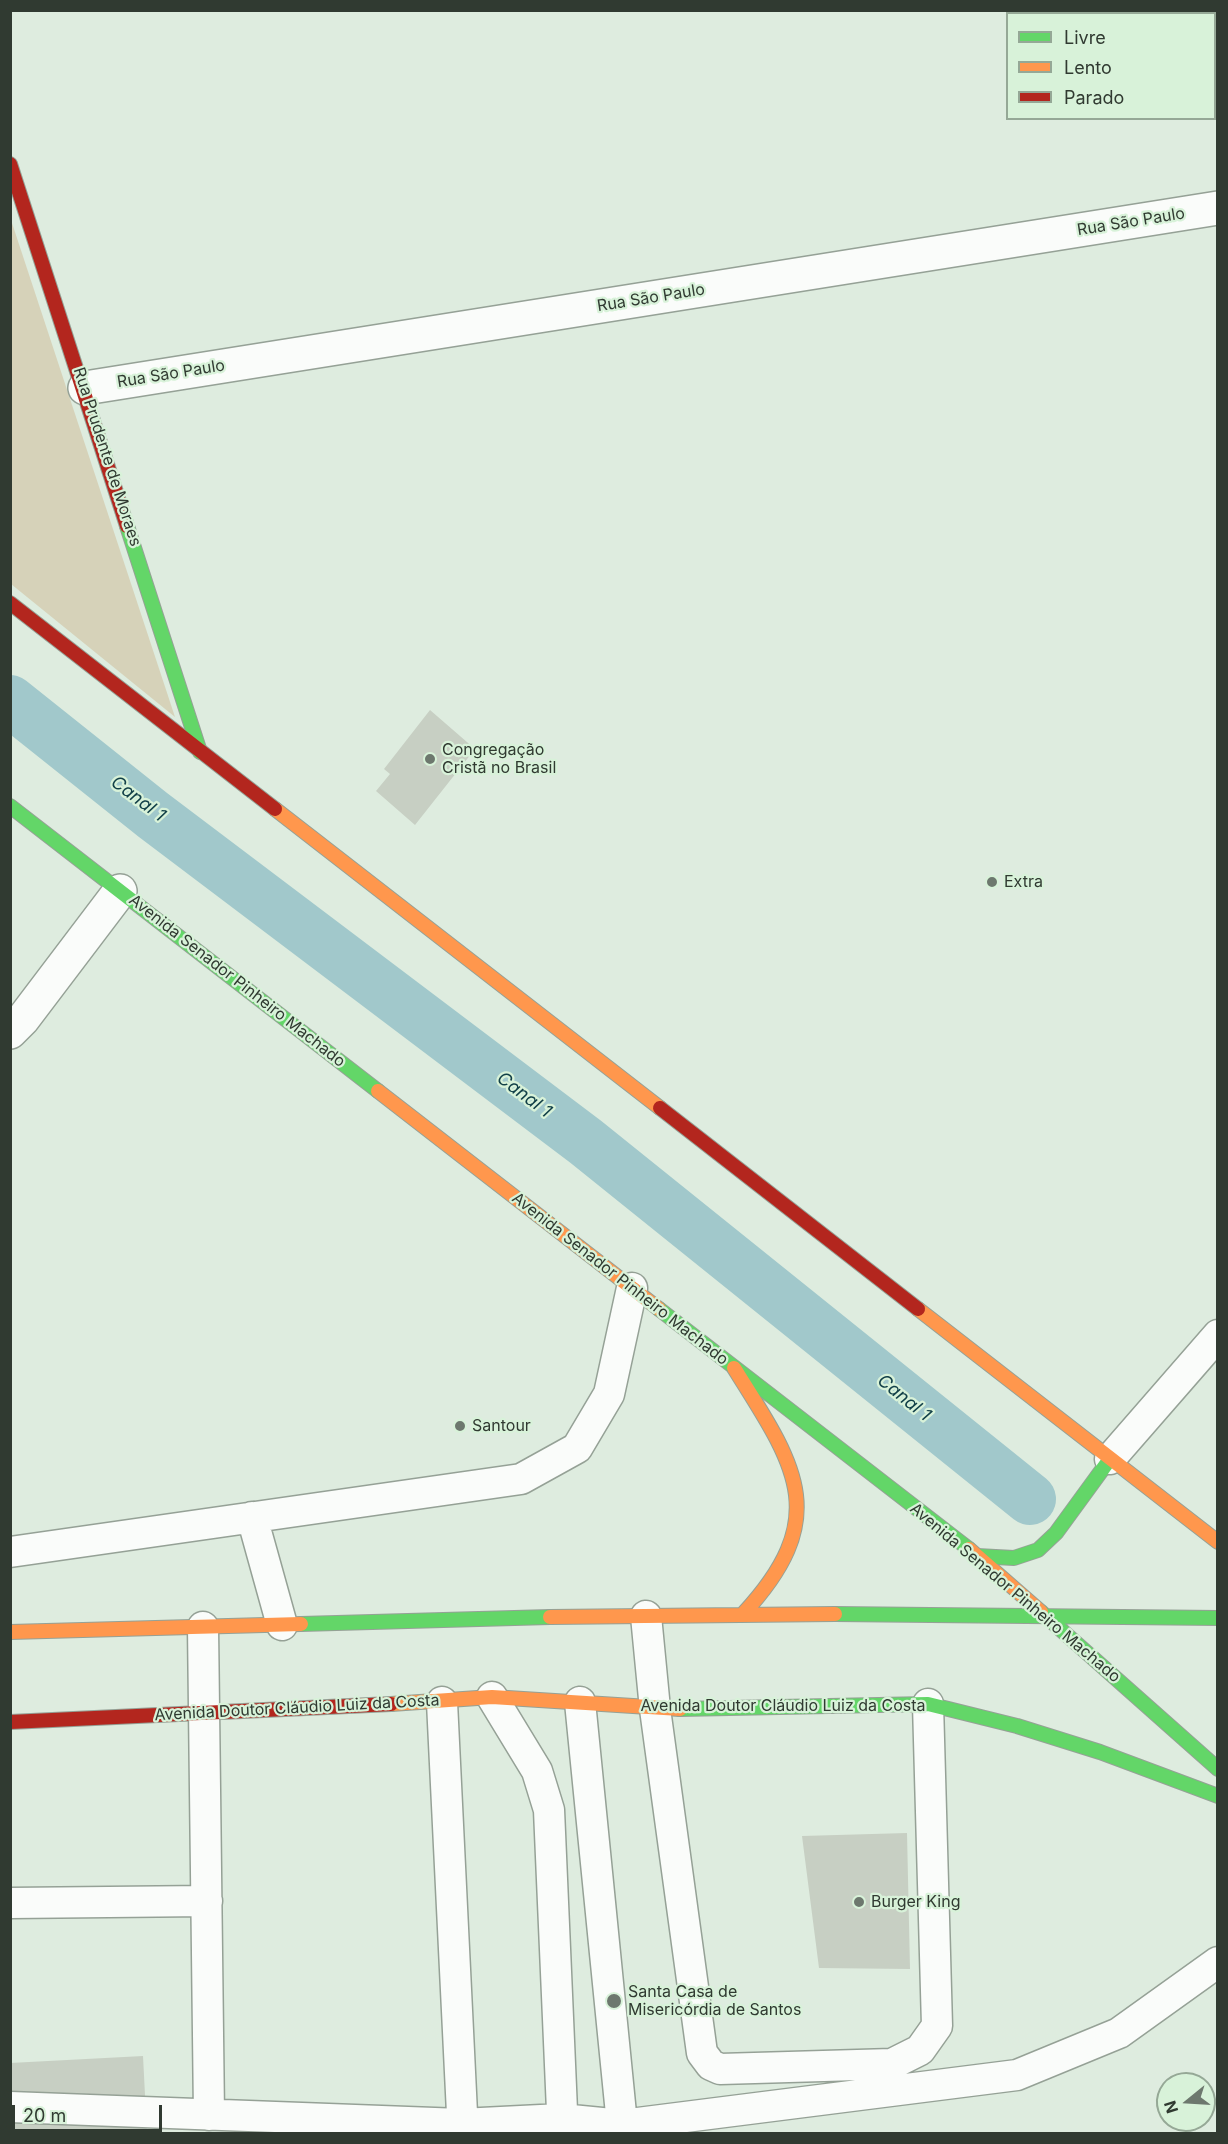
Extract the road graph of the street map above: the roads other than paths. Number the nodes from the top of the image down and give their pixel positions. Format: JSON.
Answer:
{"nodes":[{"id":1,"x":10,"y":164,"type":"edge"},
{"id":2,"x":1218,"y":208,"type":"edge"},
{"id":3,"x":85,"y":387,"type":"junction"},
{"id":4,"x":10,"y":603,"type":"edge"},
{"id":5,"x":200,"y":752,"type":"junction"},
{"id":6,"x":10,"y":806,"type":"edge"},
{"id":7,"x":120,"y":891,"type":"junction"},
{"id":8,"x":10,"y":1032,"type":"edge"},
{"id":9,"x":632,"y":1288,"type":"junction"},
{"id":10,"x":1218,"y":1335,"type":"edge"},
{"id":11,"x":734,"y":1368,"type":"junction"},
{"id":12,"x":1110,"y":1459,"type":"junction"},
{"id":13,"x":252,"y":1517,"type":"junction"},
{"id":14,"x":1218,"y":1542,"type":"edge"},
{"id":15,"x":10,"y":1552,"type":"edge"},
{"id":16,"x":977,"y":1556,"type":"junction"},
{"id":17,"x":1041,"y":1612,"type":"junction"},
{"id":18,"x":743,"y":1614,"type":"junction"},
{"id":19,"x":646,"y":1616,"type":"junction"},
{"id":20,"x":1218,"y":1618,"type":"edge"},
{"id":21,"x":282,"y":1625,"type":"junction"},
{"id":22,"x":202,"y":1627,"type":"junction"},
{"id":23,"x":10,"y":1632,"type":"edge"},
{"id":24,"x":492,"y":1697,"type":"junction"},
{"id":25,"x":442,"y":1702,"type":"junction"},
{"id":26,"x":580,"y":1702,"type":"junction"},
{"id":27,"x":928,"y":1704,"type":"junction"},
{"id":28,"x":655,"y":1709,"type":"junction"},
{"id":29,"x":204,"y":1713,"type":"junction"},
{"id":30,"x":10,"y":1722,"type":"edge"},
{"id":31,"x":1218,"y":1768,"type":"edge"},
{"id":32,"x":1218,"y":1796,"type":"edge"},
{"id":33,"x":207,"y":1901,"type":"junction"},
{"id":34,"x":10,"y":1903,"type":"edge"},
{"id":35,"x":1218,"y":1962,"type":"edge"},
{"id":36,"x":10,"y":2107,"type":"edge"},
{"id":37,"x":209,"y":2115,"type":"junction"},
{"id":38,"x":562,"y":2126,"type":"edge"},
{"id":39,"x":462,"y":2129,"type":"edge"},
{"id":40,"x":623,"y":2129,"type":"edge"}],
"edges":[{"from":1,"to":3,"type":"main road","name":"Rua Prudente de Moraes"},
{"from":2,"to":3,"type":"street","name":"Rua São Paulo"},
{"from":3,"to":5,"type":"main road","name":"Rua Prudente de Moraes"},
{"from":4,"to":5,"type":"main road"},
{"from":5,"to":12,"type":"main road"},
{"from":6,"to":7,"type":"main road","name":"Avenida Senador Pinheiro Machado"},
{"from":7,"to":8,"type":"street"},
{"from":7,"to":9,"type":"main road","name":"Avenida Senador Pinheiro Machado"},
{"from":9,"to":11,"type":"main road","name":"Avenida Senador Pinheiro Machado"},
{"from":9,"to":13,"type":"lane"},
{"from":10,"to":12,"type":"lane"},
{"from":11,"to":16,"type":"main road","name":"Avenida Senador Pinheiro Machado"},
{"from":11,"to":18,"type":"main road"},
{"from":12,"to":14,"type":"main road"},
{"from":12,"to":16,"type":"main road"},
{"from":13,"to":15,"type":"lane"},
{"from":13,"to":21,"type":"lane"},
{"from":16,"to":17,"type":"main road","name":"Avenida Senador Pinheiro Machado"},
{"from":17,"to":18,"type":"main road"},
{"from":17,"to":20,"type":"main road"},
{"from":17,"to":31,"type":"main road","name":"Avenida Senador Pinheiro Machado"},
{"from":18,"to":19,"type":"main road"},
{"from":19,"to":21,"type":"main road"},
{"from":19,"to":28,"type":"lane"},
{"from":21,"to":22,"type":"main road"},
{"from":22,"to":23,"type":"main road"},
{"from":22,"to":29,"type":"lane"},
{"from":24,"to":25,"type":"main road","name":"Avenida Doutor Cláudio Luiz da Costa"},
{"from":24,"to":26,"type":"main road","name":"Avenida Doutor Cláudio Luiz da Costa"},
{"from":24,"to":38,"type":"lane"},
{"from":25,"to":29,"type":"main road","name":"Avenida Doutor Cláudio Luiz da Costa"},
{"from":25,"to":39,"type":"lane"},
{"from":26,"to":28,"type":"main road","name":"Avenida Doutor Cláudio Luiz da Costa"},
{"from":26,"to":40,"type":"lane"},
{"from":27,"to":28,"type":"main road","name":"Avenida Doutor Cláudio Luiz da Costa"},
{"from":27,"to":28,"type":"lane"},
{"from":27,"to":32,"type":"main road","name":"Avenida Doutor Cláudio Luiz da Costa"},
{"from":29,"to":30,"type":"main road","name":"Avenida Doutor Cláudio Luiz da Costa"},
{"from":29,"to":33,"type":"lane"},
{"from":33,"to":34,"type":"lane"},
{"from":33,"to":37,"type":"lane"},
{"from":35,"to":40,"type":"lane"},
{"from":36,"to":37,"type":"lane"},
{"from":37,"to":39,"type":"lane"},
{"from":38,"to":39,"type":"lane"},
{"from":38,"to":40,"type":"lane"}]}
